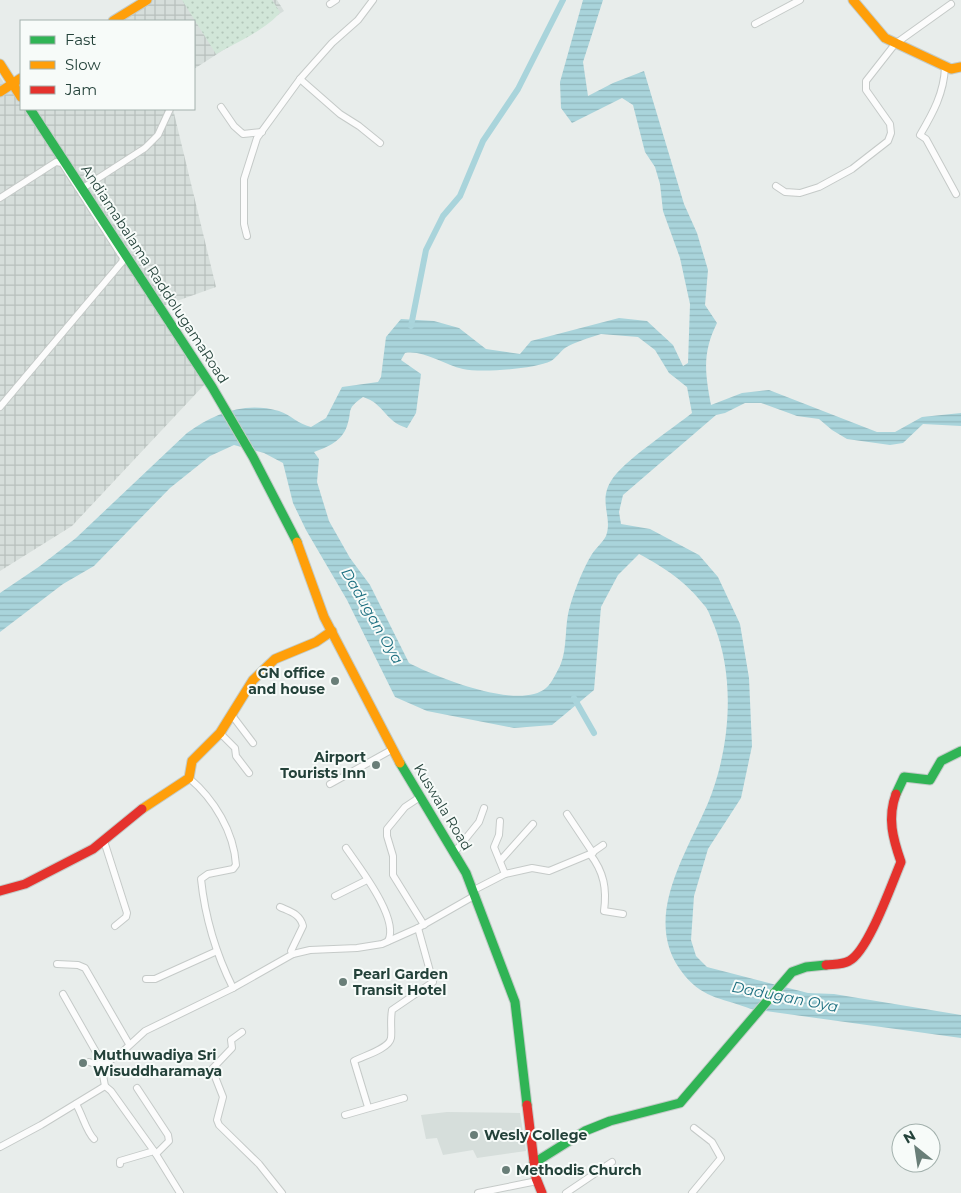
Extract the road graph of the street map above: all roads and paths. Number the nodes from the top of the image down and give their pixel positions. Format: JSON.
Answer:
{"nodes":[{"id":1,"x":147,"y":0,"type":"edge"},
{"id":2,"x":374,"y":0,"type":"edge"},
{"id":3,"x":800,"y":0,"type":"edge"},
{"id":4,"x":853,"y":0,"type":"edge"},
{"id":5,"x":951,"y":4,"type":"dead end"},
{"id":6,"x":118,"y":20,"type":"edge"},
{"id":7,"x":755,"y":24,"type":"dead end"},
{"id":8,"x":895,"y":44,"type":"junction"},
{"id":9,"x":0,"y":64,"type":"edge"},
{"id":10,"x":945,"y":67,"type":"junction"},
{"id":11,"x":961,"y":67,"type":"edge"},
{"id":12,"x":20,"y":79,"type":"edge"},
{"id":13,"x":300,"y":79,"type":"junction"},
{"id":14,"x":12,"y":84,"type":"junction"},
{"id":15,"x":0,"y":92,"type":"edge"},
{"id":16,"x":20,"y":96,"type":"edge"},
{"id":17,"x":221,"y":108,"type":"dead end"},
{"id":18,"x":31,"y":110,"type":"edge"},
{"id":19,"x":170,"y":110,"type":"edge"},
{"id":20,"x":262,"y":132,"type":"junction"},
{"id":21,"x":380,"y":143,"type":"dead end"},
{"id":22,"x":776,"y":186,"type":"dead end"},
{"id":23,"x":84,"y":188,"type":"junction"},
{"id":24,"x":956,"y":194,"type":"dead end"},
{"id":25,"x":0,"y":198,"type":"edge"},
{"id":26,"x":248,"y":236,"type":"dead end"},
{"id":27,"x":0,"y":407,"type":"edge"},
{"id":28,"x":253,"y":457,"type":"joint"},
{"id":29,"x":332,"y":631,"type":"junction"},
{"id":30,"x":231,"y":714,"type":"junction"},
{"id":31,"x":220,"y":733,"type":"junction"},
{"id":32,"x":253,"y":743,"type":"dead end"},
{"id":33,"x":393,"y":749,"type":"junction"},
{"id":34,"x":961,"y":751,"type":"edge"},
{"id":35,"x":249,"y":773,"type":"dead end"},
{"id":36,"x":189,"y":778,"type":"junction"},
{"id":37,"x":330,"y":784,"type":"dead end"},
{"id":38,"x":420,"y":796,"type":"junction"},
{"id":39,"x":484,"y":808,"type":"dead end"},
{"id":40,"x":567,"y":814,"type":"dead end"},
{"id":41,"x":500,"y":821,"type":"dead end"},
{"id":42,"x":533,"y":824,"type":"dead end"},
{"id":43,"x":104,"y":841,"type":"junction"},
{"id":44,"x":603,"y":845,"type":"dead end"},
{"id":45,"x":346,"y":848,"type":"dead end"},
{"id":46,"x":454,"y":853,"type":"junction"},
{"id":47,"x":592,"y":853,"type":"junction"},
{"id":48,"x":500,"y":861,"type":"junction"},
{"id":49,"x":505,"y":874,"type":"junction"},
{"id":50,"x":367,"y":880,"type":"junction"},
{"id":51,"x":0,"y":891,"type":"edge"},
{"id":52,"x":473,"y":894,"type":"junction"},
{"id":53,"x":335,"y":896,"type":"dead end"},
{"id":54,"x":280,"y":908,"type":"dead end"},
{"id":55,"x":623,"y":914,"type":"dead end"},
{"id":56,"x":115,"y":926,"type":"dead end"},
{"id":57,"x":421,"y":926,"type":"junction"},
{"id":58,"x":388,"y":941,"type":"junction"},
{"id":59,"x":216,"y":951,"type":"junction"},
{"id":60,"x":293,"y":954,"type":"junction"},
{"id":61,"x":57,"y":964,"type":"dead end"},
{"id":62,"x":146,"y":979,"type":"dead end"},
{"id":63,"x":233,"y":988,"type":"junction"},
{"id":64,"x":63,"y":994,"type":"dead end"},
{"id":65,"x":242,"y":1032,"type":"dead end"},
{"id":66,"x":129,"y":1044,"type":"junction"},
{"id":67,"x":89,"y":1062,"type":"dead end"},
{"id":68,"x":102,"y":1066,"type":"junction"},
{"id":69,"x":105,"y":1086,"type":"junction"},
{"id":70,"x":137,"y":1088,"type":"dead end"},
{"id":71,"x":404,"y":1098,"type":"dead end"},
{"id":72,"x":76,"y":1104,"type":"junction"},
{"id":73,"x":368,"y":1108,"type":"junction"},
{"id":74,"x":345,"y":1115,"type":"dead end"},
{"id":75,"x":694,"y":1128,"type":"dead end"},
{"id":76,"x":94,"y":1139,"type":"dead end"},
{"id":77,"x":0,"y":1147,"type":"edge"},
{"id":78,"x":155,"y":1153,"type":"junction"},
{"id":79,"x":612,"y":1162,"type":"dead end"},
{"id":80,"x":534,"y":1163,"type":"junction"},
{"id":81,"x":120,"y":1164,"type":"dead end"},
{"id":82,"x":538,"y":1181,"type":"junction"},
{"id":83,"x":180,"y":1193,"type":"edge"},
{"id":84,"x":282,"y":1193,"type":"edge"},
{"id":85,"x":478,"y":1193,"type":"edge"},
{"id":86,"x":542,"y":1193,"type":"edge"},
{"id":87,"x":566,"y":1193,"type":"edge"},
{"id":88,"x":692,"y":1193,"type":"edge"}],
"edges":[{"from":1,"to":6,"type":"street"},
{"from":2,"to":13,"type":"street"},
{"from":3,"to":7,"type":"street"},
{"from":4,"to":8,"type":"street"},
{"from":5,"to":8,"type":"street"},
{"from":8,"to":10,"type":"street"},
{"from":8,"to":22,"type":"street"},
{"from":9,"to":14,"type":"street"},
{"from":10,"to":11,"type":"street"},
{"from":10,"to":24,"type":"street"},
{"from":12,"to":14,"type":"street"},
{"from":13,"to":20,"type":"street"},
{"from":13,"to":21,"type":"street"},
{"from":14,"to":15,"type":"street"},
{"from":14,"to":16,"type":"street"},
{"from":17,"to":20,"type":"street"},
{"from":18,"to":23,"type":"street","name":"Andiamabalama RaddolugamaRoad"},
{"from":19,"to":23,"type":"street"},
{"from":20,"to":26,"type":"street"},
{"from":23,"to":28,"type":"street","name":"Andiamabalama RaddolugamaRoad"},
{"from":25,"to":27,"type":"street"},
{"from":28,"to":29,"type":"street","name":"Kuswala Road"},
{"from":29,"to":30,"type":"street"},
{"from":29,"to":33,"type":"street","name":"Kuswala Road"},
{"from":30,"to":31,"type":"street"},
{"from":30,"to":32,"type":"street"},
{"from":31,"to":35,"type":"street"},
{"from":31,"to":36,"type":"street"},
{"from":33,"to":37,"type":"street"},
{"from":33,"to":38,"type":"street","name":"Kuswala Road"},
{"from":34,"to":80,"type":"street"},
{"from":36,"to":43,"type":"street"},
{"from":36,"to":59,"type":"street"},
{"from":38,"to":46,"type":"street","name":"Kuswala Road"},
{"from":38,"to":57,"type":"street"},
{"from":39,"to":46,"type":"street"},
{"from":40,"to":47,"type":"street"},
{"from":41,"to":48,"type":"street"},
{"from":42,"to":48,"type":"street"},
{"from":43,"to":51,"type":"street"},
{"from":43,"to":56,"type":"street"},
{"from":44,"to":47,"type":"street"},
{"from":45,"to":50,"type":"street"},
{"from":46,"to":52,"type":"street","name":"Kuswala Road"},
{"from":47,"to":49,"type":"street"},
{"from":47,"to":55,"type":"street"},
{"from":48,"to":49,"type":"street"},
{"from":49,"to":52,"type":"street"},
{"from":50,"to":53,"type":"street"},
{"from":50,"to":58,"type":"street"},
{"from":52,"to":57,"type":"street"},
{"from":52,"to":80,"type":"street","name":"Kuswala Road"},
{"from":54,"to":60,"type":"street"},
{"from":57,"to":58,"type":"street"},
{"from":57,"to":73,"type":"street"},
{"from":58,"to":60,"type":"street"},
{"from":59,"to":62,"type":"street"},
{"from":59,"to":63,"type":"street"},
{"from":60,"to":63,"type":"street"},
{"from":61,"to":66,"type":"street"},
{"from":63,"to":66,"type":"street"},
{"from":64,"to":68,"type":"street"},
{"from":65,"to":84,"type":"street"},
{"from":66,"to":68,"type":"street"},
{"from":67,"to":68,"type":"street"},
{"from":68,"to":69,"type":"street"},
{"from":69,"to":72,"type":"street"},
{"from":69,"to":78,"type":"street"},
{"from":70,"to":78,"type":"street"},
{"from":71,"to":73,"type":"street"},
{"from":72,"to":76,"type":"street"},
{"from":72,"to":77,"type":"street"},
{"from":73,"to":74,"type":"street"},
{"from":75,"to":88,"type":"street"},
{"from":78,"to":81,"type":"street"},
{"from":78,"to":83,"type":"street"},
{"from":79,"to":87,"type":"street"},
{"from":80,"to":82,"type":"street","name":"Kuswala Road"},
{"from":82,"to":85,"type":"street"},
{"from":82,"to":86,"type":"street","name":"Kuswala Road"}]}
